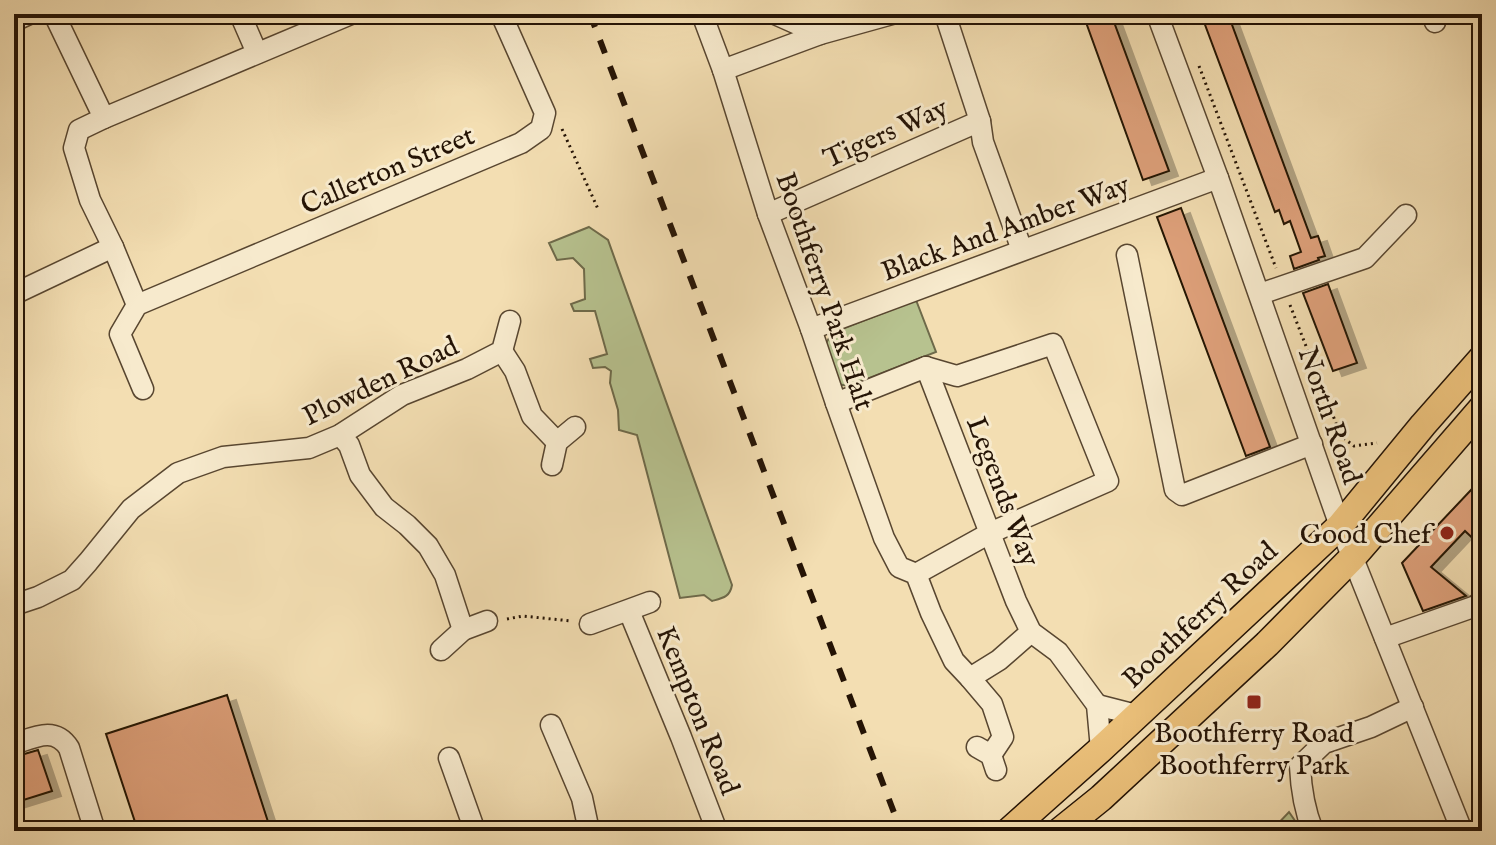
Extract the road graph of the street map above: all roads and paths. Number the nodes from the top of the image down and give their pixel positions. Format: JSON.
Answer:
{"nodes":[{"id":1,"x":29,"y":14,"type":"edge"},
{"id":2,"x":54,"y":14,"type":"edge"},
{"id":3,"x":240,"y":14,"type":"edge"},
{"id":4,"x":351,"y":14,"type":"edge"},
{"id":5,"x":501,"y":14,"type":"edge"},
{"id":6,"x":702,"y":14,"type":"edge"},
{"id":7,"x":775,"y":14,"type":"edge"},
{"id":8,"x":892,"y":14,"type":"edge"},
{"id":9,"x":945,"y":14,"type":"edge"},
{"id":10,"x":1157,"y":14,"type":"edge"},
{"id":11,"x":14,"y":21,"type":"edge"},
{"id":12,"x":820,"y":34,"type":"junction"},
{"id":13,"x":257,"y":53,"type":"junction"},
{"id":14,"x":723,"y":70,"type":"junction"},
{"id":15,"x":545,"y":113,"type":"junction"},
{"id":16,"x":104,"y":118,"type":"junction"},
{"id":17,"x":980,"y":121,"type":"junction"},
{"id":18,"x":1218,"y":178,"type":"junction"},
{"id":19,"x":598,"y":209,"type":"dead end"},
{"id":20,"x":768,"y":214,"type":"junction"},
{"id":21,"x":1406,"y":215,"type":"dead end"},
{"id":22,"x":113,"y":247,"type":"junction"},
{"id":23,"x":1022,"y":250,"type":"junction"},
{"id":24,"x":1127,"y":255,"type":"dead end"},
{"id":25,"x":14,"y":294,"type":"edge"},
{"id":26,"x":1260,"y":294,"type":"junction"},
{"id":27,"x":137,"y":305,"type":"junction"},
{"id":28,"x":510,"y":321,"type":"dead end"},
{"id":29,"x":811,"y":329,"type":"junction"},
{"id":30,"x":502,"y":351,"type":"junction"},
{"id":31,"x":1482,"y":358,"type":"edge"},
{"id":32,"x":926,"y":367,"type":"junction"},
{"id":33,"x":143,"y":389,"type":"dead end"},
{"id":34,"x":836,"y":403,"type":"junction"},
{"id":35,"x":1482,"y":408,"type":"edge"},
{"id":36,"x":575,"y":427,"type":"dead end"},
{"id":37,"x":340,"y":435,"type":"junction"},
{"id":38,"x":557,"y":442,"type":"junction"},
{"id":39,"x":1312,"y":444,"type":"junction"},
{"id":40,"x":552,"y":465,"type":"dead end"},
{"id":41,"x":1340,"y":526,"type":"junction"},
{"id":42,"x":990,"y":533,"type":"junction"},
{"id":43,"x":1353,"y":557,"type":"junction"},
{"id":44,"x":916,"y":574,"type":"junction"},
{"id":45,"x":1482,"y":600,"type":"edge"},
{"id":46,"x":650,"y":602,"type":"dead end"},
{"id":47,"x":14,"y":605,"type":"edge"},
{"id":48,"x":629,"y":611,"type":"junction"},
{"id":49,"x":487,"y":621,"type":"joint"},
{"id":50,"x":590,"y":624,"type":"joint"},
{"id":51,"x":463,"y":630,"type":"junction"},
{"id":52,"x":1031,"y":632,"type":"junction"},
{"id":53,"x":1385,"y":638,"type":"junction"},
{"id":54,"x":441,"y":650,"type":"dead end"},
{"id":55,"x":970,"y":678,"type":"junction"},
{"id":56,"x":1097,"y":705,"type":"junction"},
{"id":57,"x":1413,"y":707,"type":"junction"},
{"id":58,"x":1136,"y":715,"type":"junction"},
{"id":59,"x":551,"y":725,"type":"dead end"},
{"id":60,"x":14,"y":744,"type":"edge"},
{"id":61,"x":1101,"y":749,"type":"junction"},
{"id":62,"x":988,"y":757,"type":"dead end"},
{"id":63,"x":449,"y":758,"type":"dead end"},
{"id":64,"x":95,"y":831,"type":"edge"},
{"id":65,"x":475,"y":831,"type":"edge"},
{"id":66,"x":589,"y":831,"type":"edge"},
{"id":67,"x":717,"y":831,"type":"edge"},
{"id":68,"x":1009,"y":831,"type":"edge"},
{"id":69,"x":1060,"y":831,"type":"edge"},
{"id":70,"x":1313,"y":831,"type":"edge"},
{"id":71,"x":1462,"y":831,"type":"edge"}],
"edges":[{"from":1,"to":11,"type":"street"},
{"from":2,"to":16,"type":"street"},
{"from":3,"to":13,"type":"street"},
{"from":4,"to":13,"type":"street"},
{"from":5,"to":15,"type":"street"},
{"from":6,"to":14,"type":"street","name":"Boothferry Park Halt"},
{"from":7,"to":12,"type":"street"},
{"from":8,"to":12,"type":"street"},
{"from":9,"to":17,"type":"street"},
{"from":10,"to":18,"type":"street","name":"North Road"},
{"from":12,"to":14,"type":"street"},
{"from":13,"to":16,"type":"street"},
{"from":14,"to":20,"type":"street","name":"Boothferry Park Halt"},
{"from":15,"to":19,"type":"path"},
{"from":15,"to":27,"type":"street","name":"Callerton Street"},
{"from":16,"to":22,"type":"street"},
{"from":17,"to":20,"type":"street","name":"Tigers Way"},
{"from":17,"to":23,"type":"street"},
{"from":18,"to":23,"type":"street","name":"Black And Amber Way"},
{"from":18,"to":26,"type":"street","name":"North Road"},
{"from":20,"to":29,"type":"street","name":"Boothferry Park Halt"},
{"from":21,"to":26,"type":"street"},
{"from":22,"to":25,"type":"street"},
{"from":22,"to":27,"type":"street"},
{"from":23,"to":29,"type":"street","name":"Black And Amber Way"},
{"from":24,"to":39,"type":"street"},
{"from":26,"to":39,"type":"street","name":"North Road"},
{"from":27,"to":33,"type":"street"},
{"from":28,"to":30,"type":"street","name":"Plowden Road"},
{"from":29,"to":34,"type":"street","name":"Boothferry Park Halt"},
{"from":30,"to":37,"type":"street","name":"Plowden Road"},
{"from":30,"to":38,"type":"street"},
{"from":31,"to":41,"type":"main road","name":"Boothferry Road"},
{"from":32,"to":34,"type":"street"},
{"from":32,"to":42,"type":"street","name":"Legends Way"},
{"from":32,"to":42,"type":"street"},
{"from":34,"to":44,"type":"street","name":"Boothferry Park Halt"},
{"from":35,"to":43,"type":"main road"},
{"from":36,"to":38,"type":"street"},
{"from":37,"to":47,"type":"street","name":"Plowden Road"},
{"from":37,"to":51,"type":"street"},
{"from":38,"to":40,"type":"street"},
{"from":39,"to":41,"type":"street","name":"North Road"},
{"from":41,"to":43,"type":"street","name":"North Road"},
{"from":41,"to":58,"type":"main road","name":"Boothferry Road"},
{"from":42,"to":44,"type":"street"},
{"from":42,"to":52,"type":"street","name":"Legends Way"},
{"from":43,"to":53,"type":"street","name":"North Road"},
{"from":43,"to":69,"type":"main road"},
{"from":44,"to":55,"type":"street","name":"Boothferry Park Halt"},
{"from":45,"to":53,"type":"street"},
{"from":46,"to":48,"type":"street","name":"Kempton Road"},
{"from":48,"to":50,"type":"street","name":"Kempton Road"},
{"from":48,"to":67,"type":"street","name":"Kempton Road"},
{"from":49,"to":50,"type":"path"},
{"from":49,"to":51,"type":"street"},
{"from":51,"to":54,"type":"street"},
{"from":52,"to":55,"type":"street"},
{"from":52,"to":56,"type":"street","name":"Legends Way"},
{"from":53,"to":57,"type":"street","name":"North Road"},
{"from":55,"to":62,"type":"street","name":"Boothferry Park Halt"},
{"from":56,"to":58,"type":"street"},
{"from":56,"to":61,"type":"street"},
{"from":57,"to":70,"type":"street"},
{"from":57,"to":71,"type":"street","name":"North Road"},
{"from":58,"to":61,"type":"main road","name":"Boothferry Road"},
{"from":59,"to":66,"type":"street"},
{"from":60,"to":64,"type":"street"},
{"from":61,"to":68,"type":"main road","name":"Boothferry Road"},
{"from":63,"to":65,"type":"street"}]}
